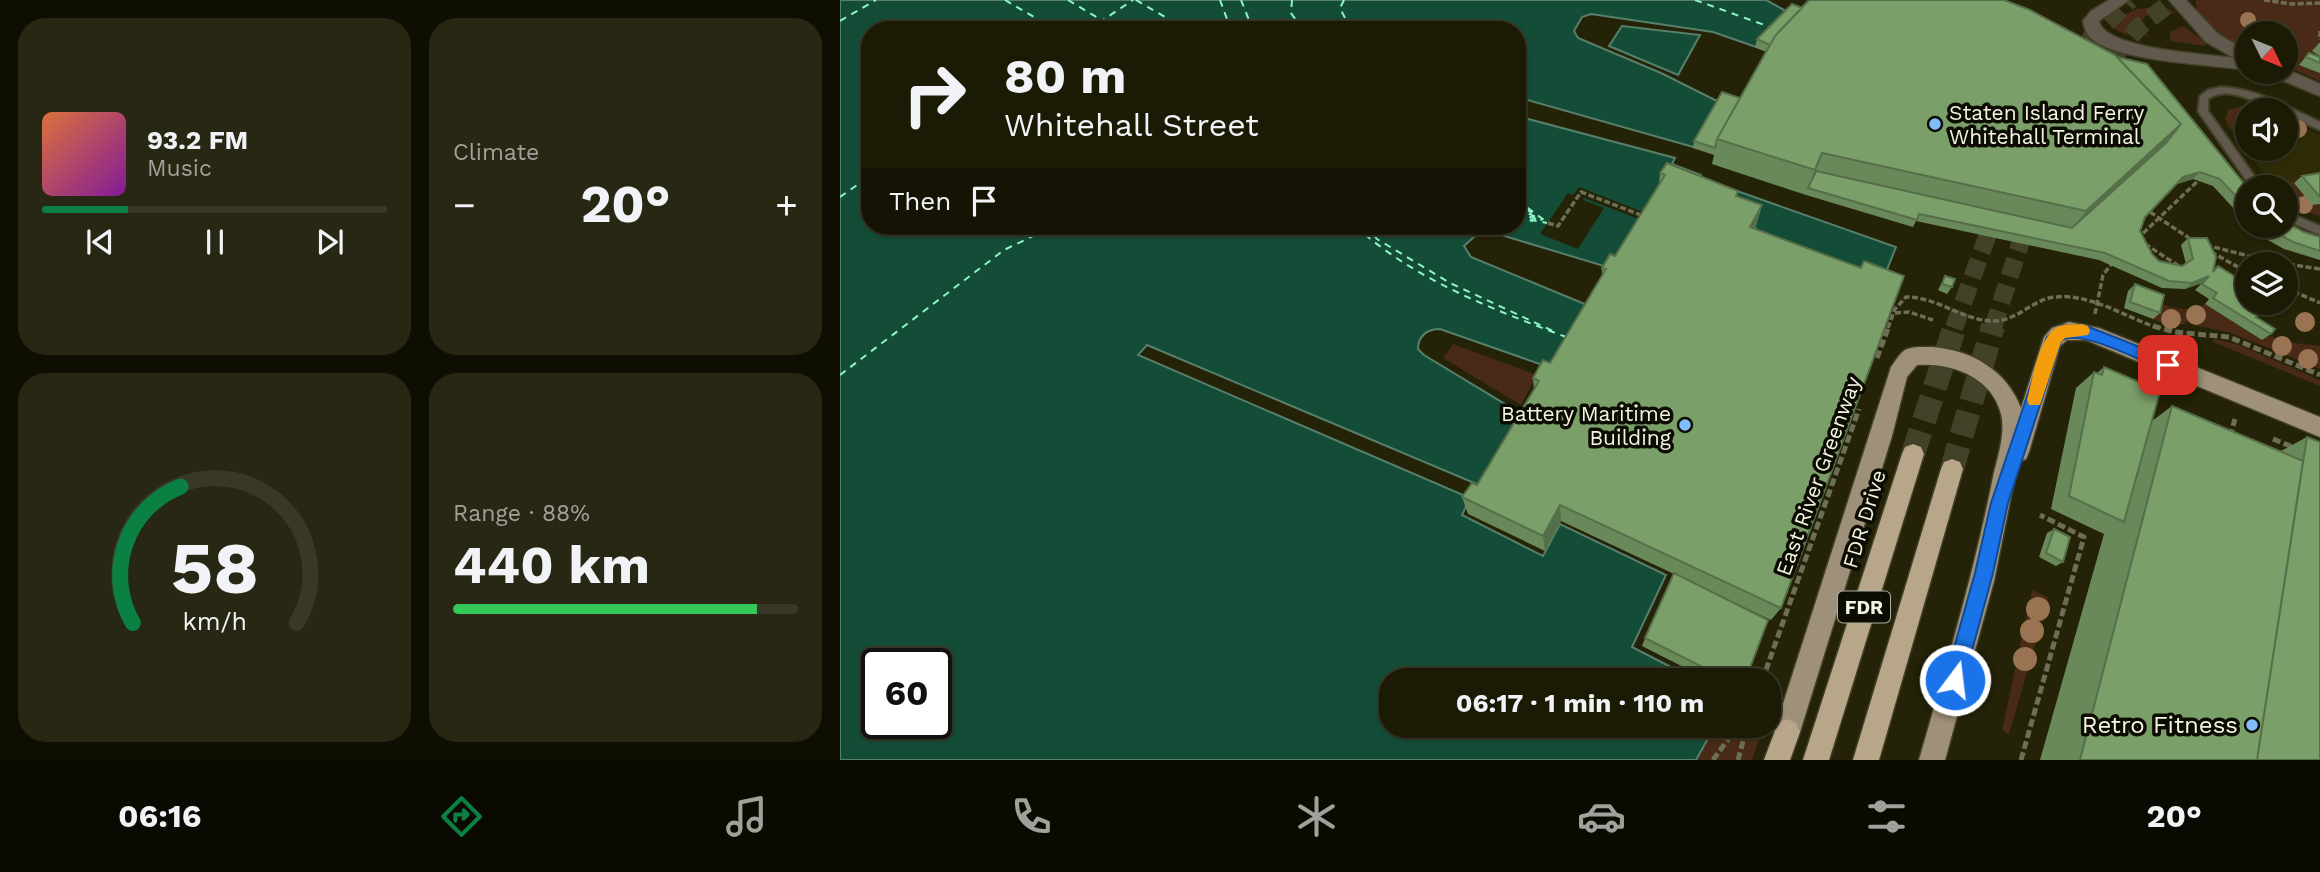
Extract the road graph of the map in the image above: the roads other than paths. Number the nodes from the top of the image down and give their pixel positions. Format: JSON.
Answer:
{"nodes":[{"id":1,"x":2121,"y":0,"type":"edge"},
{"id":2,"x":2177,"y":0,"type":"edge"},
{"id":3,"x":2235,"y":51,"type":"edge"},
{"id":4,"x":2235,"y":63,"type":"edge"},
{"id":5,"x":2298,"y":81,"type":"edge"},
{"id":6,"x":2320,"y":90,"type":"edge"},
{"id":7,"x":2252,"y":98,"type":"edge"},
{"id":8,"x":2298,"y":117,"type":"edge"},
{"id":9,"x":2320,"y":126,"type":"edge"},
{"id":10,"x":2235,"y":156,"type":"edge"},
{"id":11,"x":2298,"y":221,"type":"edge"},
{"id":12,"x":2320,"y":231,"type":"edge"},
{"id":13,"x":2320,"y":427,"type":"edge"},
{"id":14,"x":1913,"y":454,"type":"tunnel mouth"},
{"id":15,"x":1952,"y":469,"type":"tunnel mouth"},
{"id":16,"x":2000,"y":503,"type":"junction"},
{"id":17,"x":1787,"y":732,"type":"joint"},
{"id":18,"x":1777,"y":760,"type":"edge"},
{"id":19,"x":1816,"y":760,"type":"edge"},
{"id":20,"x":1866,"y":760,"type":"edge"},
{"id":21,"x":1932,"y":760,"type":"edge"}],
"edges":[{"from":1,"to":4,"type":"street"},
{"from":2,"to":3,"type":"street"},
{"from":5,"to":6,"type":"street"},
{"from":7,"to":10,"type":"lane"},
{"from":8,"to":9,"type":"lane"},
{"from":11,"to":12,"type":"lane"},
{"from":13,"to":16,"type":"main road"},
{"from":14,"to":19,"type":"highway","name":"FDR Drive","number":"FDR"},
{"from":15,"to":20,"type":"highway","number":"FDR"},
{"from":16,"to":17,"type":"main road"},
{"from":16,"to":21,"type":"main road"},
{"from":17,"to":18,"type":"highway"}]}
